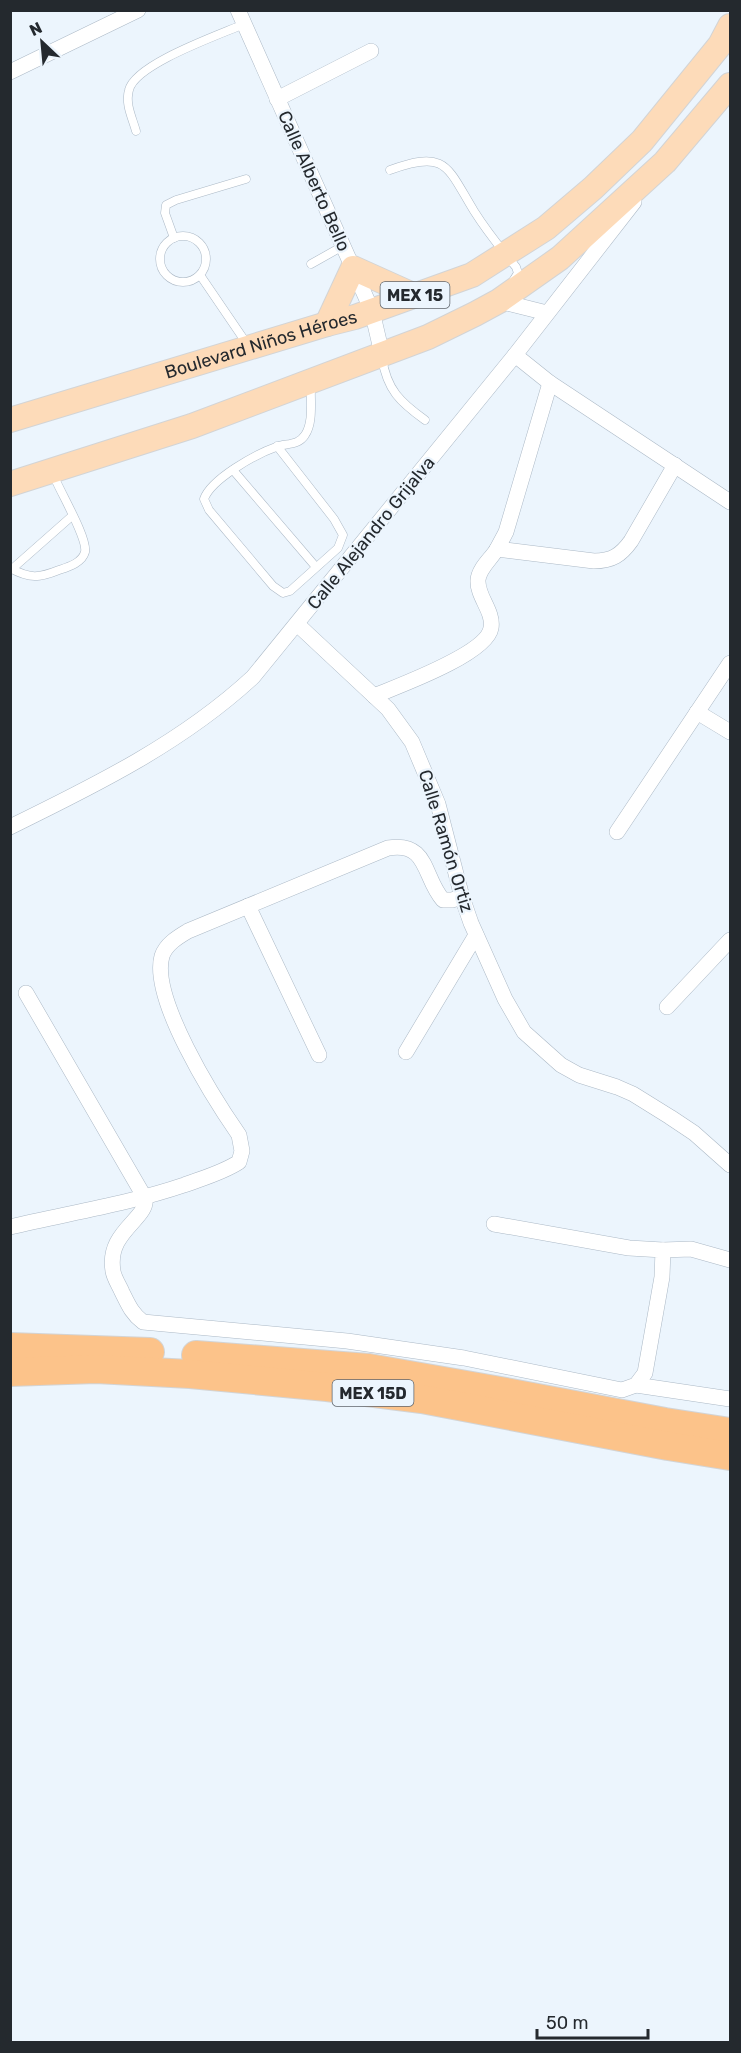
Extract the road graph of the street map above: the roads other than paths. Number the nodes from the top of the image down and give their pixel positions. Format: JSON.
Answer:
{"nodes":[{"id":1,"x":138,"y":10,"type":"edge"},
{"id":2,"x":241,"y":17,"type":"edge"},
{"id":3,"x":730,"y":26,"type":"edge"},
{"id":4,"x":371,"y":51,"type":"dead end"},
{"id":5,"x":10,"y":72,"type":"edge"},
{"id":6,"x":730,"y":85,"type":"edge"},
{"id":7,"x":277,"y":99,"type":"junction"},
{"id":8,"x":136,"y":131,"type":"dead end"},
{"id":9,"x":665,"y":162,"type":"junction"},
{"id":10,"x":390,"y":170,"type":"dead end"},
{"id":11,"x":246,"y":179,"type":"dead end"},
{"id":12,"x":174,"y":238,"type":"junction"},
{"id":13,"x":342,"y":246,"type":"junction"},
{"id":14,"x":506,"y":255,"type":"junction"},
{"id":15,"x":311,"y":264,"type":"dead end"},
{"id":16,"x":353,"y":268,"type":"junction"},
{"id":17,"x":200,"y":275,"type":"junction"},
{"id":18,"x":413,"y":296,"type":"junction"},
{"id":19,"x":499,"y":301,"type":"junction"},
{"id":20,"x":372,"y":311,"type":"junction"},
{"id":21,"x":547,"y":313,"type":"junction"},
{"id":22,"x":327,"y":324,"type":"junction"},
{"id":23,"x":250,"y":348,"type":"junction"},
{"id":24,"x":382,"y":354,"type":"junction"},
{"id":25,"x":515,"y":355,"type":"junction"},
{"id":26,"x":310,"y":381,"type":"junction"},
{"id":27,"x":550,"y":382,"type":"junction"},
{"id":28,"x":10,"y":420,"type":"edge"},
{"id":29,"x":425,"y":420,"type":"dead end"},
{"id":30,"x":277,"y":446,"type":"junction"},
{"id":31,"x":675,"y":465,"type":"junction"},
{"id":32,"x":233,"y":470,"type":"junction"},
{"id":33,"x":51,"y":471,"type":"junction"},
{"id":34,"x":10,"y":484,"type":"edge"},
{"id":35,"x":730,"y":502,"type":"edge"},
{"id":36,"x":72,"y":516,"type":"junction"},
{"id":37,"x":497,"y":549,"type":"junction"},
{"id":38,"x":316,"y":567,"type":"junction"},
{"id":39,"x":11,"y":569,"type":"edge"},
{"id":40,"x":297,"y":624,"type":"junction"},
{"id":41,"x":730,"y":663,"type":"edge"},
{"id":42,"x":374,"y":696,"type":"junction"},
{"id":43,"x":698,"y":712,"type":"junction"},
{"id":44,"x":730,"y":732,"type":"edge"},
{"id":45,"x":10,"y":827,"type":"edge"},
{"id":46,"x":617,"y":832,"type":"dead end"},
{"id":47,"x":462,"y":897,"type":"junction"},
{"id":48,"x":248,"y":906,"type":"junction"},
{"id":49,"x":476,"y":934,"type":"junction"},
{"id":50,"x":730,"y":940,"type":"edge"},
{"id":51,"x":26,"y":993,"type":"dead end"},
{"id":52,"x":668,"y":1007,"type":"dead end"},
{"id":53,"x":406,"y":1052,"type":"dead end"},
{"id":54,"x":319,"y":1055,"type":"dead end"},
{"id":55,"x":730,"y":1165,"type":"edge"},
{"id":56,"x":145,"y":1198,"type":"junction"},
{"id":57,"x":494,"y":1224,"type":"dead end"},
{"id":58,"x":10,"y":1227,"type":"edge"},
{"id":59,"x":663,"y":1250,"type":"junction"},
{"id":60,"x":730,"y":1260,"type":"edge"},
{"id":61,"x":10,"y":1347,"type":"edge"},
{"id":62,"x":10,"y":1372,"type":"edge"},
{"id":63,"x":636,"y":1385,"type":"junction"},
{"id":64,"x":730,"y":1399,"type":"edge"},
{"id":65,"x":730,"y":1432,"type":"edge"},
{"id":66,"x":730,"y":1456,"type":"edge"}],
"edges":[{"from":1,"to":5,"type":"street"},
{"from":2,"to":7,"type":"street","name":"Calle Alberto Bello"},
{"from":2,"to":8,"type":"lane"},
{"from":3,"to":14,"type":"main road","name":"Boulevard Niños Héroes","number":"MEX 15"},
{"from":4,"to":7,"type":"street"},
{"from":6,"to":9,"type":"main road","number":"MEX 15"},
{"from":7,"to":13,"type":"street","name":"Calle Alberto Bello"},
{"from":9,"to":19,"type":"main road","number":"MEX 15"},
{"from":9,"to":21,"type":"street","name":"Calle Alejandro Grijalva"},
{"from":10,"to":14,"type":"lane"},
{"from":11,"to":12,"type":"lane"},
{"from":12,"to":17,"type":"lane"},
{"from":12,"to":17,"type":"lane"},
{"from":13,"to":15,"type":"lane"},
{"from":13,"to":16,"type":"street","name":"Calle Alberto Bello"},
{"from":14,"to":18,"type":"main road","name":"Boulevard Niños Héroes","number":"MEX 15"},
{"from":14,"to":19,"type":"lane"},
{"from":16,"to":18,"type":"main road"},
{"from":16,"to":20,"type":"street","name":"Calle Alberto Bello"},
{"from":16,"to":22,"type":"main road"},
{"from":17,"to":23,"type":"lane"},
{"from":18,"to":20,"type":"main road","name":"Boulevard Niños Héroes","number":"MEX 15"},
{"from":19,"to":21,"type":"street"},
{"from":19,"to":24,"type":"main road","number":"MEX 15"},
{"from":20,"to":22,"type":"main road","name":"Boulevard Niños Héroes","number":"MEX 15"},
{"from":20,"to":24,"type":"street","name":"Calle Alberto Bello"},
{"from":21,"to":25,"type":"street","name":"Calle Alejandro Grijalva"},
{"from":22,"to":23,"type":"main road","name":"Boulevard Niños Héroes","number":"MEX 15"},
{"from":23,"to":28,"type":"main road","name":"Boulevard Niños Héroes","number":"MEX 15"},
{"from":24,"to":26,"type":"main road","number":"MEX 15"},
{"from":24,"to":29,"type":"lane"},
{"from":25,"to":27,"type":"street"},
{"from":25,"to":40,"type":"street","name":"Calle Alejandro Grijalva"},
{"from":26,"to":30,"type":"lane"},
{"from":26,"to":33,"type":"main road","number":"MEX 15"},
{"from":27,"to":31,"type":"street"},
{"from":27,"to":37,"type":"street"},
{"from":30,"to":32,"type":"lane"},
{"from":30,"to":38,"type":"lane"},
{"from":31,"to":35,"type":"street"},
{"from":31,"to":37,"type":"street"},
{"from":32,"to":38,"type":"lane"},
{"from":32,"to":38,"type":"lane"},
{"from":33,"to":34,"type":"main road","number":"MEX 15"},
{"from":33,"to":36,"type":"lane"},
{"from":36,"to":39,"type":"lane"},
{"from":36,"to":39,"type":"lane"},
{"from":37,"to":42,"type":"street"},
{"from":40,"to":42,"type":"street","name":"Calle Ramón Ortiz"},
{"from":40,"to":45,"type":"street","name":"Calle Alejandro Grijalva"},
{"from":41,"to":43,"type":"street"},
{"from":42,"to":47,"type":"street","name":"Calle Ramón Ortiz"},
{"from":43,"to":44,"type":"street"},
{"from":43,"to":46,"type":"street"},
{"from":47,"to":48,"type":"street"},
{"from":47,"to":49,"type":"street","name":"Calle Ramón Ortiz"},
{"from":48,"to":54,"type":"street"},
{"from":48,"to":56,"type":"street"},
{"from":49,"to":53,"type":"street","name":"Calle Ramón Ortiz"},
{"from":49,"to":55,"type":"street"},
{"from":50,"to":52,"type":"street"},
{"from":51,"to":56,"type":"street"},
{"from":56,"to":58,"type":"street"},
{"from":56,"to":63,"type":"street"},
{"from":57,"to":59,"type":"street"},
{"from":59,"to":60,"type":"street"},
{"from":59,"to":63,"type":"street"},
{"from":61,"to":65,"type":"highway","number":"MEX 15D"},
{"from":62,"to":66,"type":"highway","number":"MEX 15D"},
{"from":63,"to":64,"type":"street"}]}
